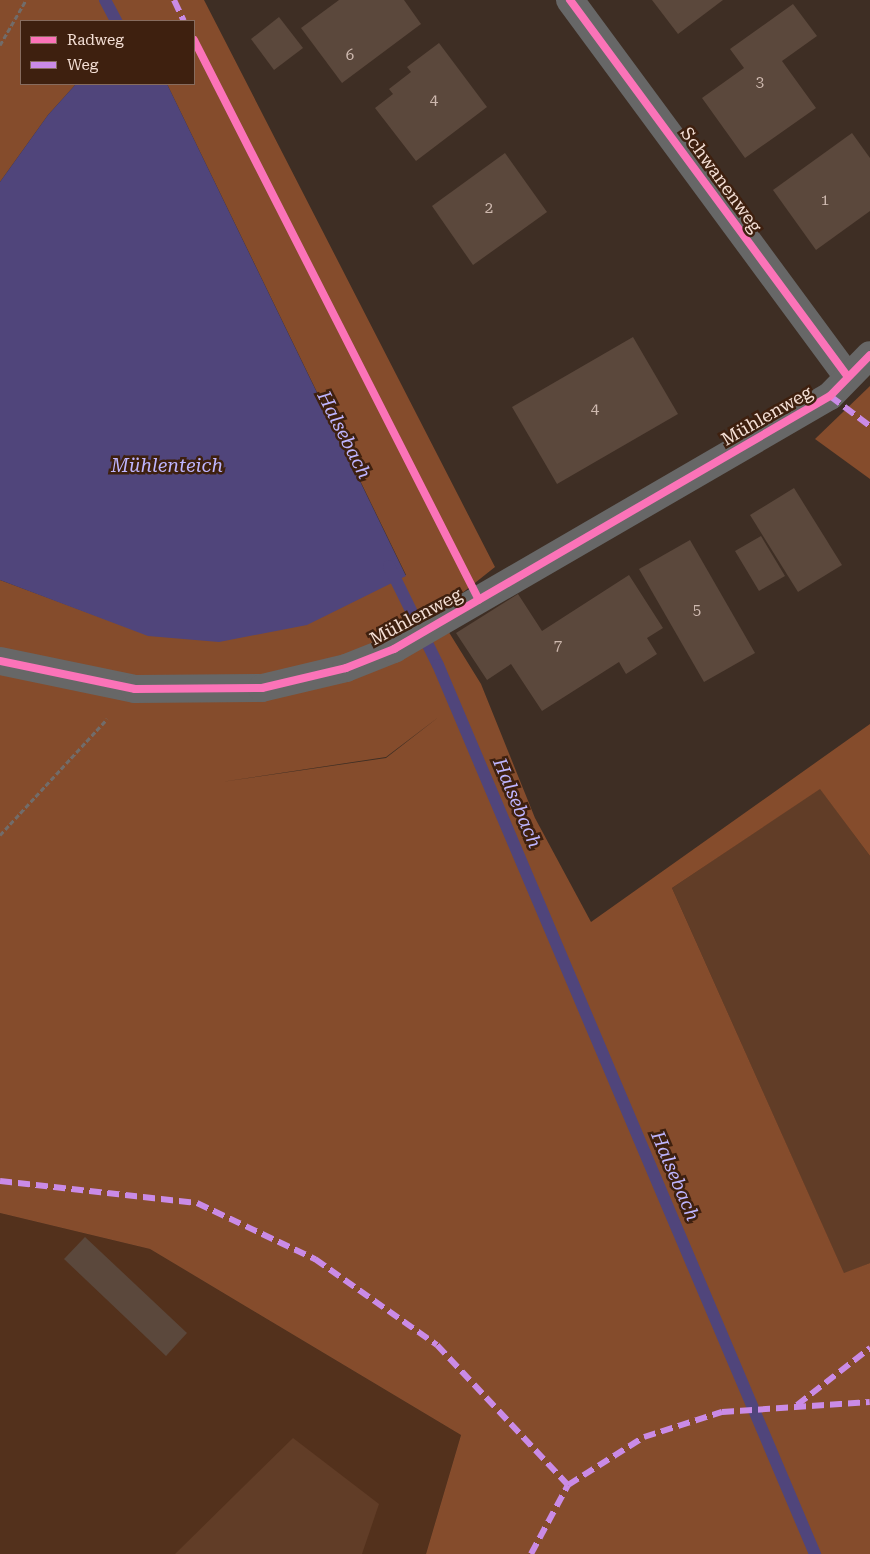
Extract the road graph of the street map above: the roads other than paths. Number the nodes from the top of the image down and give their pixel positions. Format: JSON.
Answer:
{"nodes":[{"id":1,"x":570,"y":0,"type":"edge"},
{"id":2,"x":870,"y":356,"type":"edge"},
{"id":3,"x":848,"y":377,"type":"junction"},
{"id":4,"x":0,"y":661,"type":"edge"}],
"edges":[{"from":1,"to":3,"type":"street","name":"Schwanenweg"},
{"from":2,"to":3,"type":"street","name":"Mühlenweg"},
{"from":3,"to":4,"type":"street","name":"Mühlenweg"}]}
